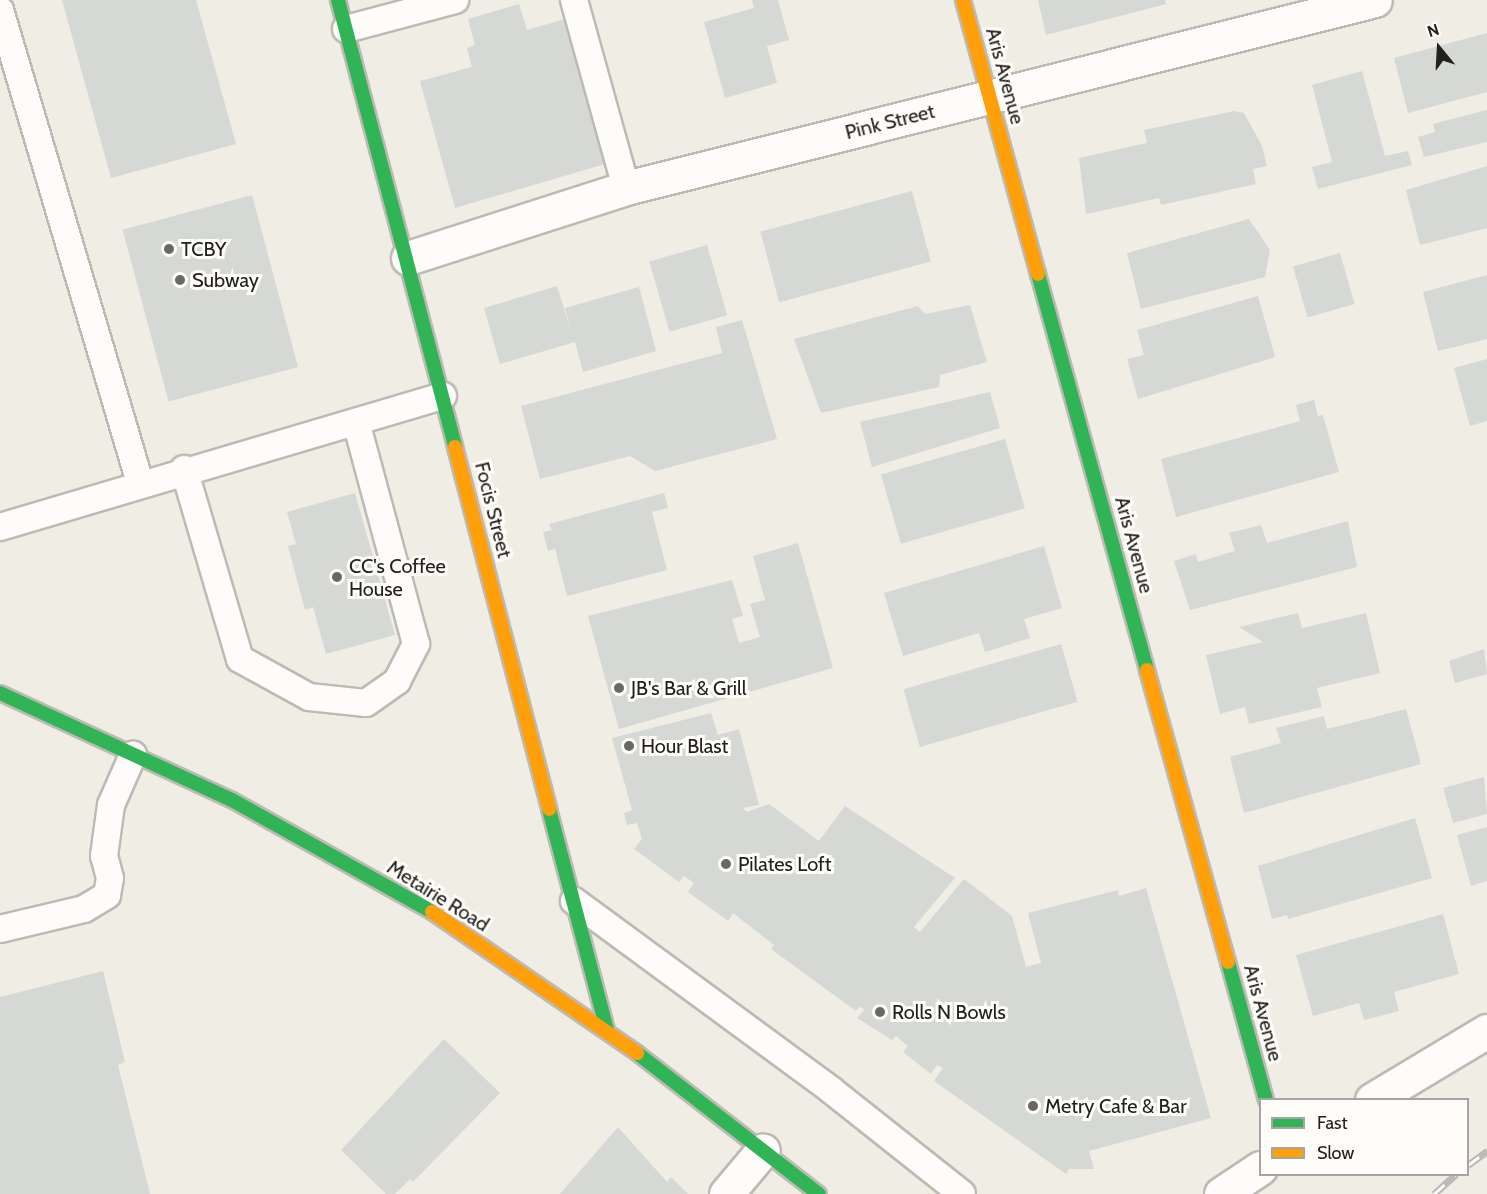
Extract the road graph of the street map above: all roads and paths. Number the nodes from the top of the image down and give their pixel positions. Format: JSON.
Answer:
{"nodes":[{"id":1,"x":338,"y":0,"type":"edge"},
{"id":2,"x":455,"y":0,"type":"edge"},
{"id":3,"x":574,"y":0,"type":"edge"},
{"id":4,"x":963,"y":0,"type":"edge"},
{"id":5,"x":1375,"y":0,"type":"edge"},
{"id":6,"x":0,"y":10,"type":"edge"},
{"id":7,"x":346,"y":29,"type":"junction"},
{"id":8,"x":990,"y":97,"type":"junction"},
{"id":9,"x":626,"y":189,"type":"junction"},
{"id":10,"x":408,"y":258,"type":"junction"},
{"id":11,"x":443,"y":396,"type":"junction"},
{"id":12,"x":356,"y":422,"type":"junction"},
{"id":13,"x":184,"y":469,"type":"junction"},
{"id":14,"x":140,"y":482,"type":"junction"},
{"id":15,"x":0,"y":527,"type":"edge"},
{"id":16,"x":0,"y":693,"type":"edge"},
{"id":17,"x":133,"y":754,"type":"junction"},
{"id":18,"x":574,"y":902,"type":"junction"},
{"id":19,"x":0,"y":929,"type":"edge"},
{"id":20,"x":608,"y":1030,"type":"junction"},
{"id":21,"x":1487,"y":1031,"type":"edge"},
{"id":22,"x":1265,"y":1098,"type":"edge"},
{"id":23,"x":1375,"y":1098,"type":"edge"},
{"id":24,"x":763,"y":1150,"type":"junction"},
{"id":25,"x":1259,"y":1169,"type":"edge"},
{"id":26,"x":726,"y":1194,"type":"edge"},
{"id":27,"x":819,"y":1194,"type":"edge"},
{"id":28,"x":962,"y":1194,"type":"edge"},
{"id":29,"x":1221,"y":1194,"type":"edge"}],
"edges":[{"from":1,"to":7,"type":"street","name":"Focis Street"},
{"from":2,"to":7,"type":"lane"},
{"from":3,"to":9,"type":"lane"},
{"from":4,"to":8,"type":"street","name":"Aris Avenue"},
{"from":5,"to":8,"type":"street","name":"Pink Street"},
{"from":6,"to":14,"type":"lane"},
{"from":7,"to":10,"type":"street","name":"Focis Street"},
{"from":8,"to":9,"type":"street","name":"Pink Street"},
{"from":8,"to":22,"type":"street","name":"Aris Avenue"},
{"from":9,"to":10,"type":"street","name":"Pink Street"},
{"from":10,"to":11,"type":"street","name":"Focis Street"},
{"from":11,"to":12,"type":"lane"},
{"from":11,"to":18,"type":"street","name":"Focis Street"},
{"from":12,"to":13,"type":"lane"},
{"from":12,"to":13,"type":"lane"},
{"from":13,"to":14,"type":"lane"},
{"from":14,"to":15,"type":"lane"},
{"from":16,"to":17,"type":"street","name":"Metairie Road"},
{"from":17,"to":19,"type":"lane"},
{"from":17,"to":20,"type":"street","name":"Metairie Road"},
{"from":18,"to":20,"type":"street","name":"Focis Street"},
{"from":18,"to":28,"type":"lane"},
{"from":20,"to":24,"type":"street","name":"Metairie Road"},
{"from":21,"to":23,"type":"street"},
{"from":24,"to":26,"type":"street"},
{"from":24,"to":27,"type":"street","name":"Metairie Road"},
{"from":25,"to":29,"type":"street"}]}
